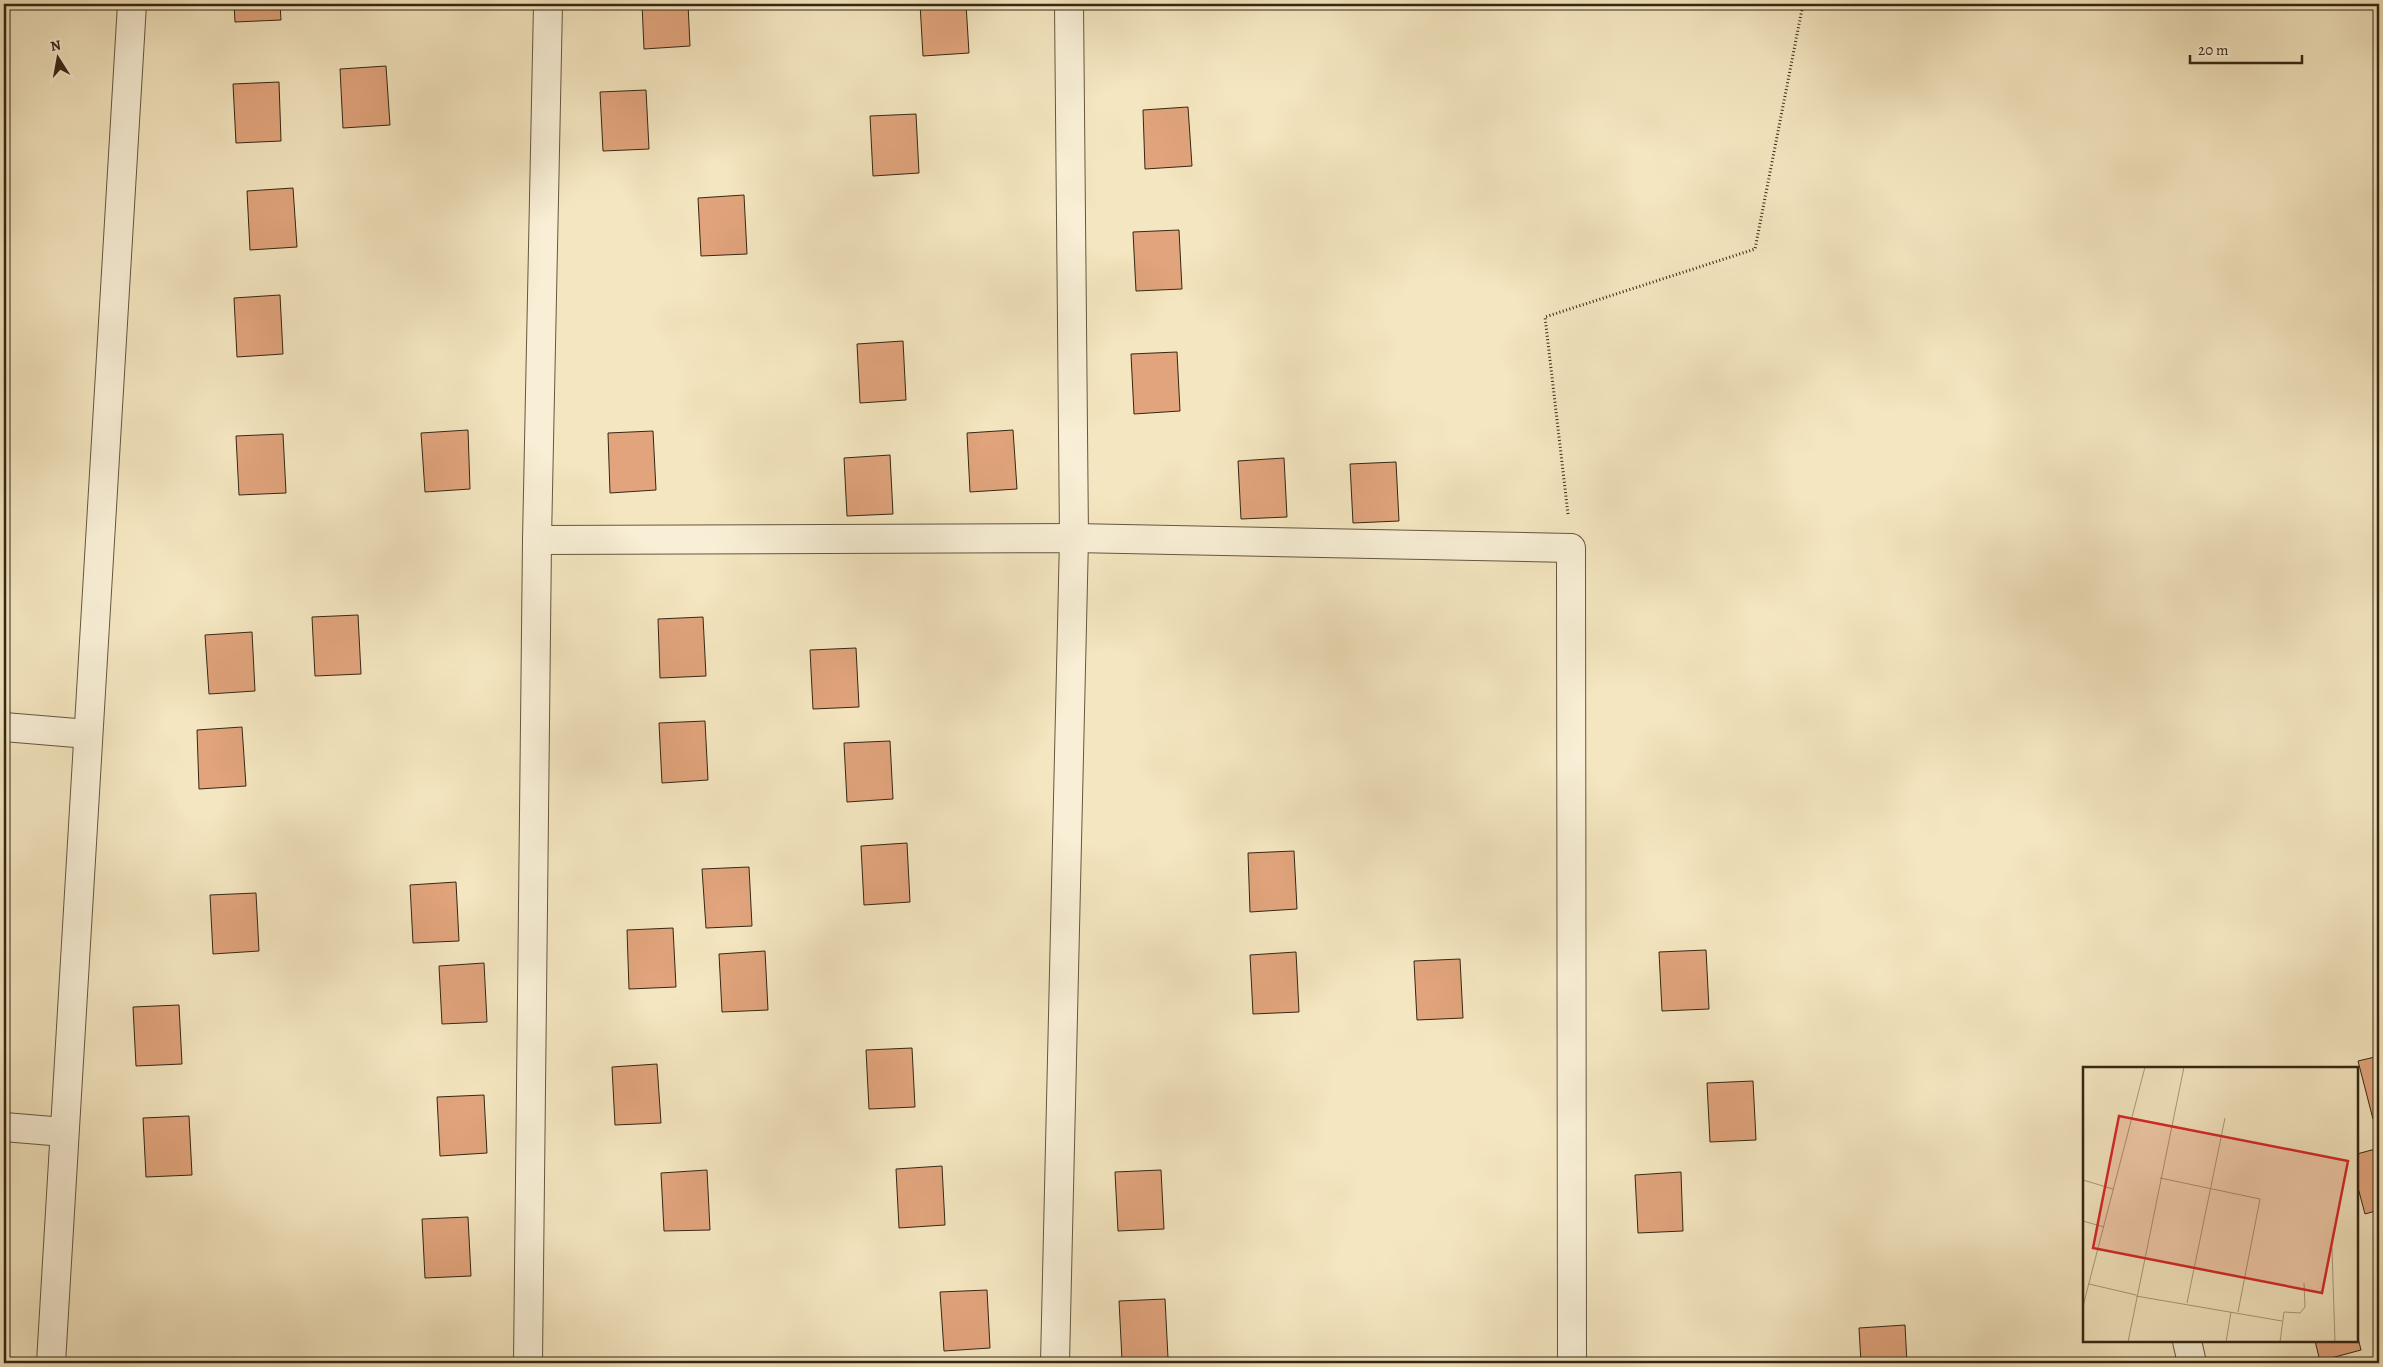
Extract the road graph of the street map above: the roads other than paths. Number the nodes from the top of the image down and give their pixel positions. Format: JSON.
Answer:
{"nodes":[{"id":1,"x":132,"y":4,"type":"edge"},
{"id":2,"x":548,"y":4,"type":"edge"},
{"id":3,"x":1069,"y":4,"type":"edge"},
{"id":4,"x":1074,"y":538,"type":"junction"},
{"id":5,"x":537,"y":540,"type":"junction"},
{"id":6,"x":4,"y":727,"type":"edge"},
{"id":7,"x":88,"y":734,"type":"junction"},
{"id":8,"x":4,"y":1127,"type":"edge"},
{"id":9,"x":64,"y":1132,"type":"junction"},
{"id":10,"x":2187,"y":1342,"type":"edge"},
{"id":11,"x":51,"y":1363,"type":"edge"},
{"id":12,"x":528,"y":1363,"type":"edge"},
{"id":13,"x":1056,"y":1363,"type":"edge"},
{"id":14,"x":1572,"y":1363,"type":"edge"},
{"id":15,"x":2192,"y":1363,"type":"edge"}],
"edges":[{"from":1,"to":7,"type":"street"},
{"from":2,"to":5,"type":"street"},
{"from":3,"to":4,"type":"street"},
{"from":4,"to":5,"type":"street"},
{"from":4,"to":13,"type":"street"},
{"from":4,"to":14,"type":"street"},
{"from":5,"to":12,"type":"street"},
{"from":6,"to":7,"type":"street"},
{"from":7,"to":9,"type":"street"},
{"from":8,"to":9,"type":"street"},
{"from":9,"to":11,"type":"street"},
{"from":10,"to":15,"type":"street"}]}
